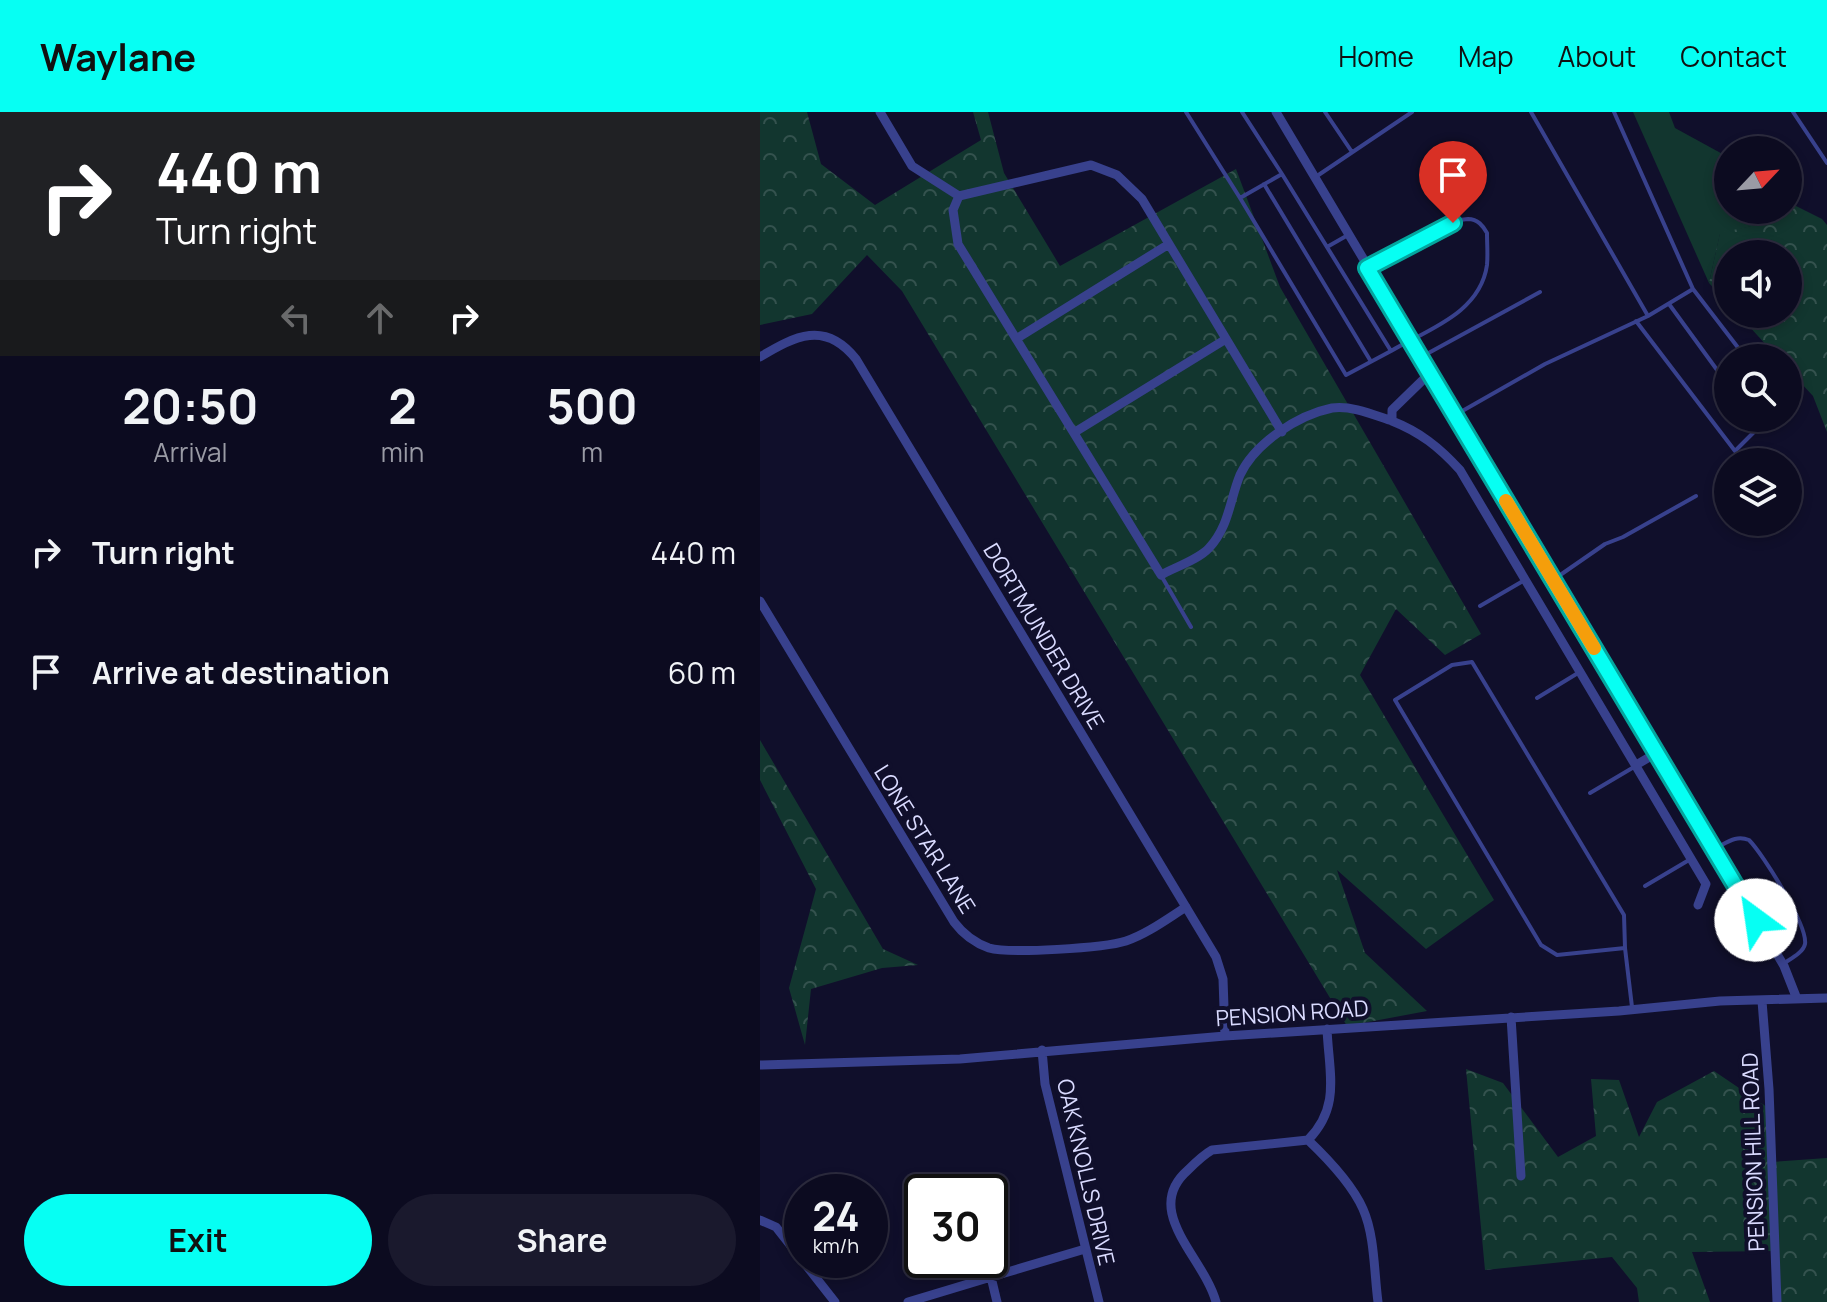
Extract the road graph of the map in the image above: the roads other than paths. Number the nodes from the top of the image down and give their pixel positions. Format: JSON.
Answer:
{"nodes":[{"id":1,"x":880,"y":112,"type":"edge"},
{"id":2,"x":1186,"y":112,"type":"edge"},
{"id":3,"x":1242,"y":112,"type":"edge"},
{"id":4,"x":1276,"y":112,"type":"edge"},
{"id":5,"x":1325,"y":112,"type":"edge"},
{"id":6,"x":1412,"y":112,"type":"edge"},
{"id":7,"x":1531,"y":112,"type":"edge"},
{"id":8,"x":1614,"y":112,"type":"edge"},
{"id":9,"x":1793,"y":112,"type":"edge"},
{"id":10,"x":1352,"y":152,"type":"junction"},
{"id":11,"x":1827,"y":163,"type":"edge"},
{"id":12,"x":1282,"y":174,"type":"junction"},
{"id":13,"x":1315,"y":177,"type":"junction"},
{"id":14,"x":1264,"y":184,"type":"junction"},
{"id":15,"x":959,"y":196,"type":"junction"},
{"id":16,"x":1240,"y":198,"type":"junction"},
{"id":17,"x":1348,"y":235,"type":"junction"},
{"id":18,"x":1169,"y":244,"type":"junction"},
{"id":19,"x":1327,"y":247,"type":"junction"},
{"id":20,"x":1367,"y":268,"type":"junction"},
{"id":21,"x":1693,"y":289,"type":"junction"},
{"id":22,"x":1540,"y":292,"type":"dead end"},
{"id":23,"x":1669,"y":304,"type":"junction"},
{"id":24,"x":1648,"y":316,"type":"junction"},
{"id":25,"x":1636,"y":321,"type":"junction"},
{"id":26,"x":1016,"y":339,"type":"junction"},
{"id":27,"x":1226,"y":339,"type":"junction"},
{"id":28,"x":1410,"y":340,"type":"junction"},
{"id":29,"x":1735,"y":344,"type":"edge"},
{"id":30,"x":1391,"y":351,"type":"junction"},
{"id":31,"x":760,"y":357,"type":"edge"},
{"id":32,"x":1421,"y":358,"type":"junction"},
{"id":33,"x":1370,"y":361,"type":"junction"},
{"id":34,"x":1714,"y":366,"type":"edge"},
{"id":35,"x":1430,"y":373,"type":"junction"},
{"id":36,"x":1455,"y":415,"type":"junction"},
{"id":37,"x":1392,"y":421,"type":"junction"},
{"id":38,"x":1714,"y":423,"type":"edge"},
{"id":39,"x":1075,"y":432,"type":"junction"},
{"id":40,"x":1282,"y":432,"type":"junction"},
{"id":41,"x":1721,"y":432,"type":"edge"},
{"id":42,"x":1754,"y":432,"type":"edge"},
{"id":43,"x":1696,"y":496,"type":"dead end"},
{"id":44,"x":1161,"y":575,"type":"junction"},
{"id":45,"x":1525,"y":580,"type":"junction"},
{"id":46,"x":1553,"y":580,"type":"junction"},
{"id":47,"x":760,"y":601,"type":"edge"},
{"id":48,"x":1480,"y":606,"type":"dead end"},
{"id":49,"x":1191,"y":627,"type":"dead end"},
{"id":50,"x":1580,"y":672,"type":"junction"},
{"id":51,"x":1537,"y":698,"type":"dead end"},
{"id":52,"x":1658,"y":752,"type":"junction"},
{"id":53,"x":1636,"y":765,"type":"junction"},
{"id":54,"x":1590,"y":793,"type":"dead end"},
{"id":55,"x":1714,"y":849,"type":"junction"},
{"id":56,"x":1691,"y":858,"type":"junction"},
{"id":57,"x":1645,"y":886,"type":"dead end"},
{"id":58,"x":1698,"y":905,"type":"dead end"},
{"id":59,"x":1186,"y":907,"type":"junction"},
{"id":60,"x":1625,"y":948,"type":"junction"},
{"id":61,"x":1783,"y":964,"type":"junction"},
{"id":62,"x":1827,"y":998,"type":"edge"},
{"id":63,"x":1797,"y":999,"type":"junction"},
{"id":64,"x":1762,"y":1001,"type":"junction"},
{"id":65,"x":1632,"y":1010,"type":"junction"},
{"id":66,"x":1511,"y":1017,"type":"junction"},
{"id":67,"x":1327,"y":1029,"type":"junction"},
{"id":68,"x":1225,"y":1036,"type":"junction"},
{"id":69,"x":1042,"y":1050,"type":"junction"},
{"id":70,"x":760,"y":1065,"type":"edge"},
{"id":71,"x":1308,"y":1140,"type":"junction"},
{"id":72,"x":1521,"y":1176,"type":"dead end"},
{"id":73,"x":760,"y":1220,"type":"edge"},
{"id":74,"x":1085,"y":1249,"type":"junction"},
{"id":75,"x":1008,"y":1272,"type":"edge"},
{"id":76,"x":988,"y":1278,"type":"edge"},
{"id":77,"x":991,"y":1278,"type":"edge"},
{"id":78,"x":835,"y":1302,"type":"edge"},
{"id":79,"x":908,"y":1302,"type":"edge"},
{"id":80,"x":997,"y":1302,"type":"edge"},
{"id":81,"x":1099,"y":1302,"type":"edge"},
{"id":82,"x":1216,"y":1302,"type":"edge"},
{"id":83,"x":1378,"y":1302,"type":"edge"},
{"id":84,"x":1777,"y":1302,"type":"edge"}],
"edges":[{"from":1,"to":15,"type":"street"},
{"from":2,"to":16,"type":"lane"},
{"from":3,"to":12,"type":"lane"},
{"from":4,"to":13,"type":"street"},
{"from":5,"to":10,"type":"lane"},
{"from":6,"to":10,"type":"lane"},
{"from":7,"to":24,"type":"lane"},
{"from":8,"to":21,"type":"lane"},
{"from":9,"to":11,"type":"lane"},
{"from":10,"to":13,"type":"lane"},
{"from":12,"to":14,"type":"lane"},
{"from":12,"to":19,"type":"lane"},
{"from":13,"to":17,"type":"street"},
{"from":14,"to":16,"type":"lane"},
{"from":14,"to":33,"type":"lane"},
{"from":15,"to":18,"type":"street"},
{"from":15,"to":26,"type":"street"},
{"from":16,"to":33,"type":"lane"},
{"from":17,"to":19,"type":"lane"},
{"from":17,"to":20,"type":"street"},
{"from":18,"to":26,"type":"street"},
{"from":18,"to":27,"type":"street"},
{"from":19,"to":30,"type":"lane"},
{"from":20,"to":28,"type":"street"},
{"from":20,"to":28,"type":"lane"},
{"from":21,"to":23,"type":"lane"},
{"from":21,"to":29,"type":"lane"},
{"from":22,"to":32,"type":"lane"},
{"from":23,"to":24,"type":"lane"},
{"from":23,"to":34,"type":"lane"},
{"from":24,"to":25,"type":"lane"},
{"from":25,"to":36,"type":"lane"},
{"from":25,"to":38,"type":"lane"},
{"from":26,"to":39,"type":"street"},
{"from":27,"to":39,"type":"street"},
{"from":27,"to":40,"type":"street"},
{"from":28,"to":30,"type":"lane"},
{"from":28,"to":32,"type":"street"},
{"from":30,"to":33,"type":"lane"},
{"from":31,"to":59,"type":"street","name":"DORTMUNDER DRIVE"},
{"from":32,"to":35,"type":"street"},
{"from":35,"to":36,"type":"street"},
{"from":35,"to":37,"type":"street"},
{"from":36,"to":46,"type":"street"},
{"from":37,"to":40,"type":"street"},
{"from":37,"to":45,"type":"street"},
{"from":39,"to":44,"type":"street"},
{"from":40,"to":44,"type":"street"},
{"from":41,"to":42,"type":"lane"},
{"from":43,"to":46,"type":"lane"},
{"from":44,"to":49,"type":"lane"},
{"from":45,"to":48,"type":"lane"},
{"from":45,"to":50,"type":"street"},
{"from":46,"to":52,"type":"street"},
{"from":47,"to":59,"type":"street","name":"LONE STAR LANE"},
{"from":50,"to":51,"type":"lane"},
{"from":50,"to":53,"type":"street"},
{"from":52,"to":53,"type":"street"},
{"from":52,"to":55,"type":"street"},
{"from":53,"to":54,"type":"lane"},
{"from":53,"to":56,"type":"street"},
{"from":55,"to":61,"type":"street"},
{"from":55,"to":61,"type":"lane"},
{"from":56,"to":57,"type":"lane"},
{"from":56,"to":58,"type":"street"},
{"from":59,"to":68,"type":"street","name":"DORTMUNDER DRIVE"},
{"from":60,"to":60,"type":"lane"},
{"from":60,"to":65,"type":"lane"},
{"from":61,"to":63,"type":"street"},
{"from":62,"to":63,"type":"street","name":"PENSION ROAD"},
{"from":63,"to":64,"type":"street","name":"PENSION ROAD"},
{"from":64,"to":65,"type":"street","name":"PENSION ROAD"},
{"from":64,"to":84,"type":"street","name":"PENSION HILL ROAD"},
{"from":65,"to":66,"type":"street","name":"PENSION ROAD"},
{"from":66,"to":67,"type":"street","name":"PENSION ROAD"},
{"from":66,"to":72,"type":"street"},
{"from":67,"to":68,"type":"street","name":"PENSION ROAD"},
{"from":67,"to":71,"type":"street"},
{"from":68,"to":69,"type":"street","name":"PENSION ROAD"},
{"from":69,"to":70,"type":"street","name":"PENSION ROAD"},
{"from":69,"to":74,"type":"street","name":"OAK KNOLLS DRIVE"},
{"from":71,"to":82,"type":"street"},
{"from":71,"to":83,"type":"street"},
{"from":73,"to":78,"type":"street"},
{"from":74,"to":75,"type":"street"},
{"from":74,"to":81,"type":"street","name":"OAK KNOLLS DRIVE"},
{"from":76,"to":79,"type":"street"},
{"from":77,"to":80,"type":"street"}]}
